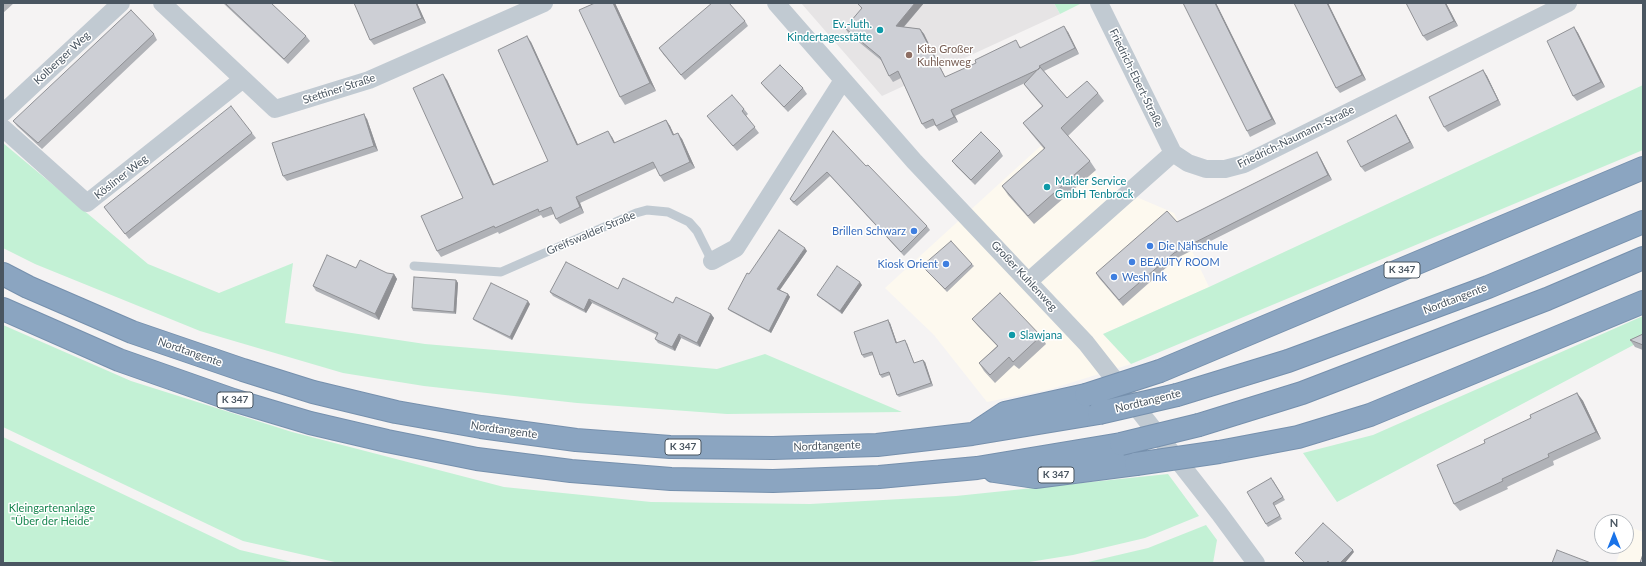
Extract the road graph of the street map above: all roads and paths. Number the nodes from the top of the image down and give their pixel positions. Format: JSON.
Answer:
{"nodes":[{"id":1,"x":121,"y":3,"type":"edge"},
{"id":2,"x":162,"y":3,"type":"edge"},
{"id":3,"x":544,"y":3,"type":"edge"},
{"id":4,"x":776,"y":3,"type":"edge"},
{"id":5,"x":1099,"y":3,"type":"edge"},
{"id":6,"x":1568,"y":3,"type":"edge"},
{"id":7,"x":243,"y":79,"type":"junction"},
{"id":8,"x":843,"y":80,"type":"junction"},
{"id":9,"x":3,"y":113,"type":"edge"},
{"id":10,"x":3,"y":128,"type":"edge"},
{"id":11,"x":1173,"y":153,"type":"junction"},
{"id":12,"x":1643,"y":168,"type":"edge"},
{"id":13,"x":1643,"y":222,"type":"edge"},
{"id":14,"x":1643,"y":258,"type":"edge"},
{"id":15,"x":712,"y":261,"type":"joint"},
{"id":16,"x":414,"y":266,"type":"dead end"},
{"id":17,"x":3,"y":274,"type":"edge"},
{"id":18,"x":1029,"y":281,"type":"junction"},
{"id":19,"x":1643,"y":302,"type":"edge"},
{"id":20,"x":3,"y":309,"type":"edge"},
{"id":21,"x":972,"y":434,"type":"junction"},
{"id":22,"x":977,"y":468,"type":"junction"},
{"id":23,"x":1254,"y":562,"type":"edge"}],
"edges":[{"from":1,"to":9,"type":"street","name":"Kolberger Weg"},
{"from":2,"to":7,"type":"street","name":"Stettiner Straße"},
{"from":3,"to":7,"type":"street","name":"Stettiner Straße"},
{"from":4,"to":8,"type":"street","name":"Großer Kuhlenweg"},
{"from":5,"to":11,"type":"street","name":"Friedrich-Ebert-Straße"},
{"from":6,"to":11,"type":"street","name":"Friedrich-Naumann-Straße"},
{"from":7,"to":10,"type":"street","name":"Kösliner Weg"},
{"from":8,"to":15,"type":"street","name":"Greifswalder Straße"},
{"from":8,"to":18,"type":"street","name":"Großer Kuhlenweg"},
{"from":11,"to":18,"type":"street"},
{"from":12,"to":21,"type":"highway","number":"K 347","bridge":true},
{"from":13,"to":21,"type":"highway","name":"Nordtangente","number":"K 347","bridge":true},
{"from":14,"to":22,"type":"highway","number":"K 347","bridge":true},
{"from":15,"to":16,"type":"lane","name":"Greifswalder Straße"},
{"from":17,"to":21,"type":"highway","name":"Nordtangente","number":"K 347"},
{"from":18,"to":23,"type":"street","name":"Großer Kuhlenweg"},
{"from":19,"to":22,"type":"highway","number":"K 347","bridge":true},
{"from":20,"to":22,"type":"highway","number":"K 347"}]}
